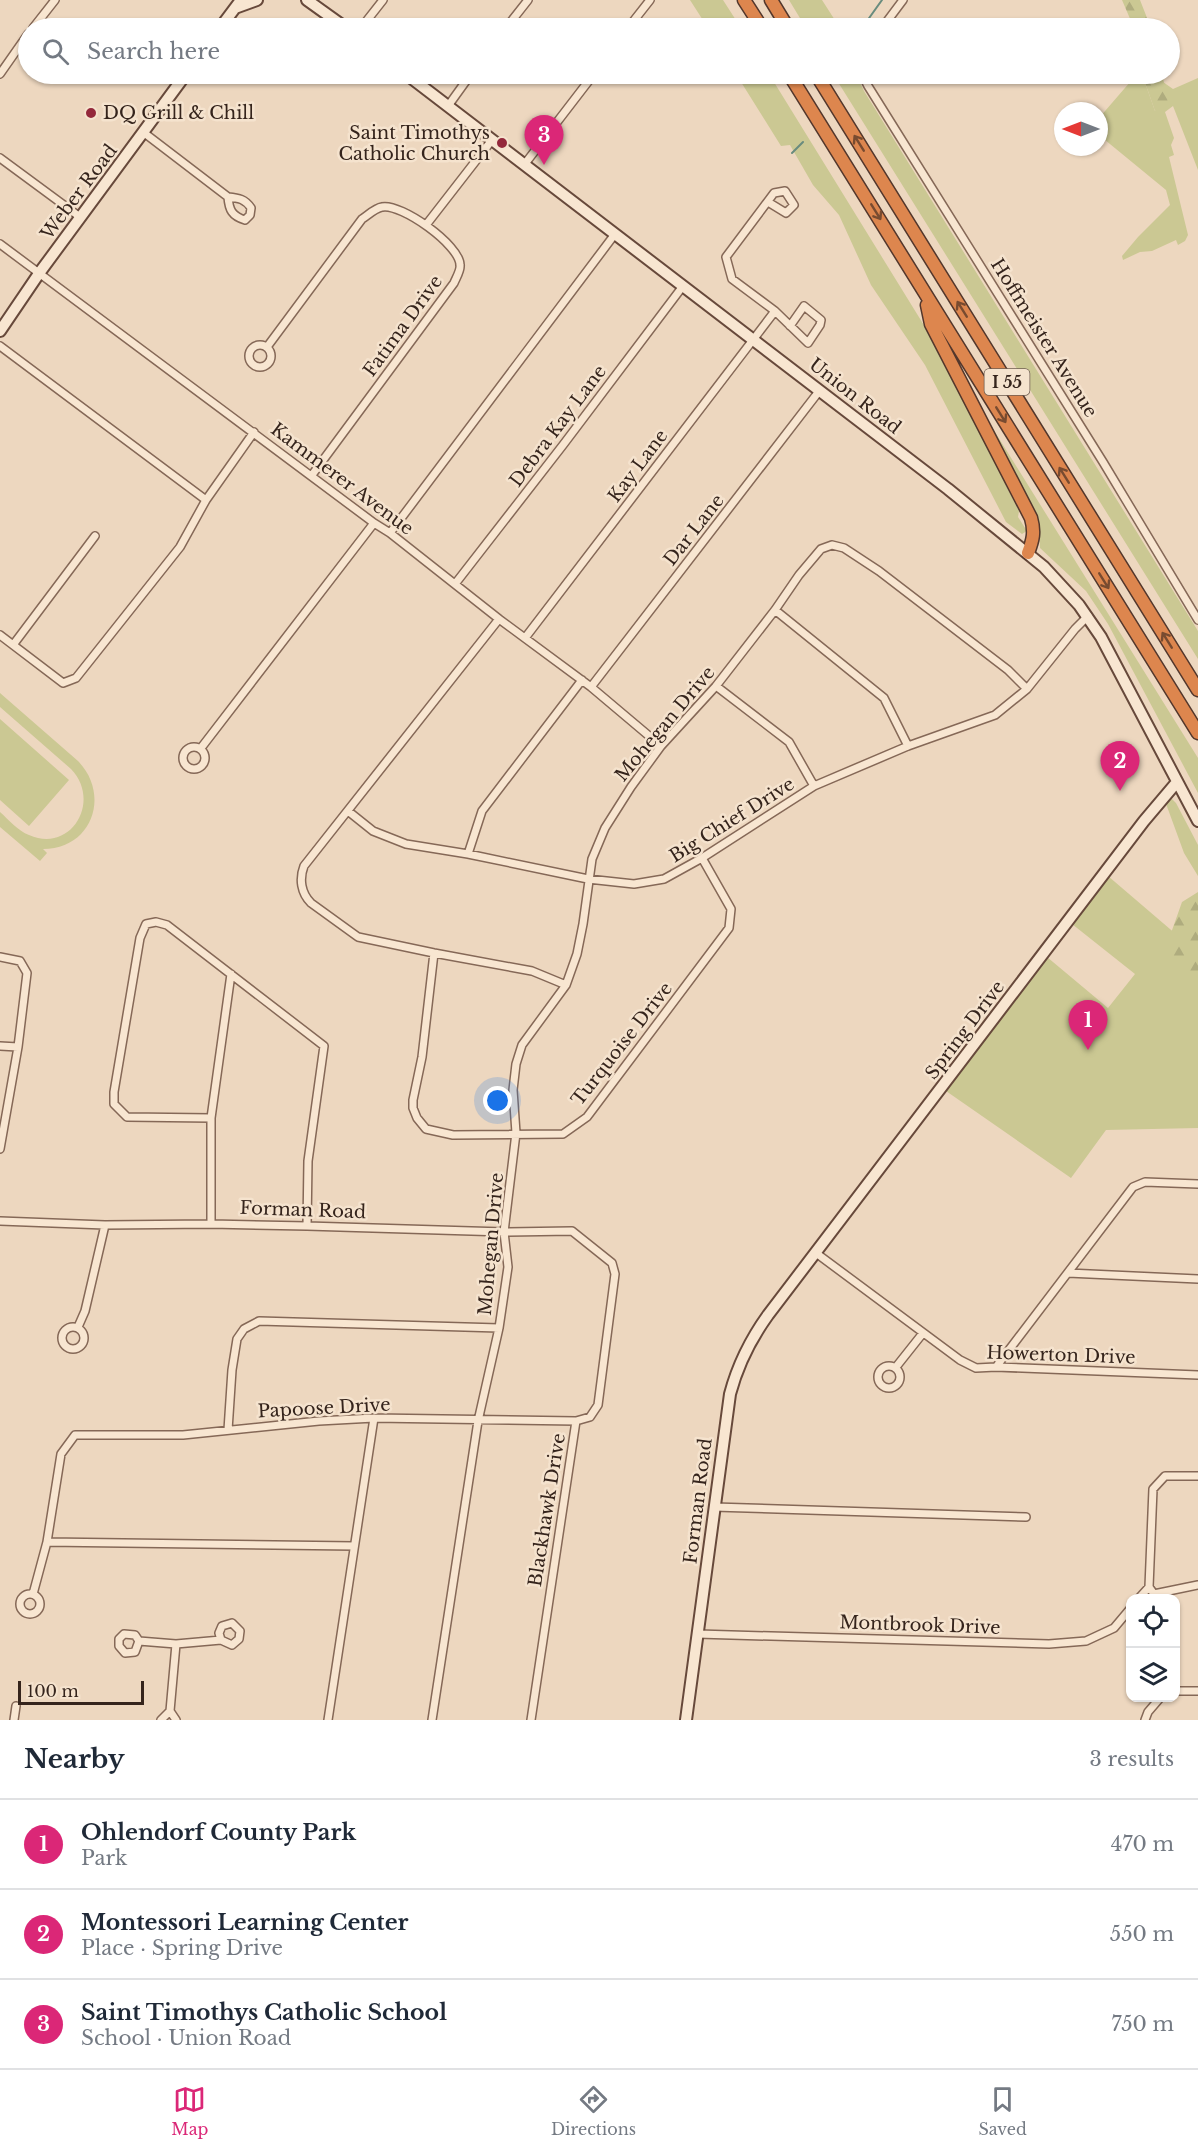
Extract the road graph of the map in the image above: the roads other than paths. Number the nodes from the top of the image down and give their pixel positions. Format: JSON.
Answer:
{"nodes":[{"id":1,"x":55,"y":0,"type":"edge"},
{"id":2,"x":257,"y":0,"type":"edge"},
{"id":3,"x":307,"y":0,"type":"edge"},
{"id":4,"x":383,"y":0,"type":"edge"},
{"id":5,"x":528,"y":0,"type":"edge"},
{"id":6,"x":650,"y":0,"type":"edge"},
{"id":7,"x":744,"y":0,"type":"edge"},
{"id":8,"x":771,"y":0,"type":"edge"},
{"id":9,"x":903,"y":0,"type":"edge"},
{"id":10,"x":238,"y":4,"type":"edge"},
{"id":11,"x":41,"y":18,"type":"edge"},
{"id":12,"x":228,"y":18,"type":"edge"},
{"id":13,"x":331,"y":18,"type":"edge"},
{"id":14,"x":369,"y":18,"type":"edge"},
{"id":15,"x":514,"y":18,"type":"edge"},
{"id":16,"x":636,"y":18,"type":"edge"},
{"id":17,"x":756,"y":18,"type":"edge"},
{"id":18,"x":782,"y":18,"type":"edge"},
{"id":19,"x":890,"y":18,"type":"edge"},
{"id":20,"x":18,"y":48,"type":"edge"},
{"id":21,"x":0,"y":74,"type":"edge"},
{"id":22,"x":179,"y":84,"type":"edge"},
{"id":23,"x":419,"y":84,"type":"edge"},
{"id":24,"x":464,"y":84,"type":"edge"},
{"id":25,"x":586,"y":84,"type":"edge"},
{"id":26,"x":795,"y":84,"type":"edge"},
{"id":27,"x":822,"y":84,"type":"edge"},
{"id":28,"x":867,"y":84,"type":"edge"},
{"id":29,"x":448,"y":106,"type":"junction"},
{"id":30,"x":143,"y":132,"type":"junction"},
{"id":31,"x":492,"y":140,"type":"junction"},
{"id":32,"x":0,"y":158,"type":"edge"},
{"id":33,"x":524,"y":165,"type":"junction"},
{"id":34,"x":228,"y":197,"type":"dead end"},
{"id":35,"x":768,"y":202,"type":"dead end"},
{"id":36,"x":80,"y":217,"type":"junction"},
{"id":37,"x":426,"y":225,"type":"junction"},
{"id":38,"x":615,"y":234,"type":"junction"},
{"id":39,"x":0,"y":243,"type":"edge"},
{"id":40,"x":40,"y":272,"type":"junction"},
{"id":41,"x":683,"y":286,"type":"junction"},
{"id":42,"x":925,"y":295,"type":"junction"},
{"id":43,"x":775,"y":311,"type":"junction"},
{"id":44,"x":790,"y":326,"type":"junction"},
{"id":45,"x":0,"y":331,"type":"edge"},
{"id":46,"x":753,"y":339,"type":"junction"},
{"id":47,"x":0,"y":346,"type":"edge"},
{"id":48,"x":267,"y":347,"type":"dead end"},
{"id":49,"x":820,"y":390,"type":"junction"},
{"id":50,"x":254,"y":432,"type":"junction"},
{"id":51,"x":312,"y":475,"type":"junction"},
{"id":52,"x":206,"y":500,"type":"junction"},
{"id":53,"x":374,"y":523,"type":"junction"},
{"id":54,"x":390,"y":533,"type":"junction"},
{"id":55,"x":95,"y":536,"type":"dead end"},
{"id":56,"x":1028,"y":553,"type":"junction"},
{"id":57,"x":454,"y":584,"type":"junction"},
{"id":58,"x":775,"y":610,"type":"junction"},
{"id":59,"x":1088,"y":616,"type":"junction"},
{"id":60,"x":499,"y":619,"type":"junction"},
{"id":61,"x":1198,"y":620,"type":"edge"},
{"id":62,"x":0,"y":635,"type":"edge"},
{"id":63,"x":525,"y":638,"type":"junction"},
{"id":64,"x":13,"y":645,"type":"junction"},
{"id":65,"x":582,"y":680,"type":"junction"},
{"id":66,"x":716,"y":686,"type":"junction"},
{"id":67,"x":591,"y":687,"type":"junction"},
{"id":68,"x":1027,"y":689,"type":"junction"},
{"id":69,"x":1198,"y":690,"type":"edge"},
{"id":70,"x":1198,"y":733,"type":"edge"},
{"id":71,"x":661,"y":746,"type":"junction"},
{"id":72,"x":908,"y":746,"type":"junction"},
{"id":73,"x":201,"y":748,"type":"dead end"},
{"id":74,"x":1177,"y":782,"type":"junction"},
{"id":75,"x":814,"y":786,"type":"junction"},
{"id":76,"x":348,"y":811,"type":"junction"},
{"id":77,"x":1198,"y":821,"type":"edge"},
{"id":78,"x":468,"y":854,"type":"junction"},
{"id":79,"x":702,"y":858,"type":"junction"},
{"id":80,"x":588,"y":879,"type":"junction"},
{"id":81,"x":434,"y":953,"type":"junction"},
{"id":82,"x":0,"y":957,"type":"edge"},
{"id":83,"x":231,"y":974,"type":"junction"},
{"id":84,"x":566,"y":985,"type":"junction"},
{"id":85,"x":0,"y":1046,"type":"edge"},
{"id":86,"x":18,"y":1047,"type":"junction"},
{"id":87,"x":211,"y":1118,"type":"junction"},
{"id":88,"x":1,"y":1132,"type":"edge"},
{"id":89,"x":516,"y":1133,"type":"junction"},
{"id":90,"x":0,"y":1149,"type":"edge"},
{"id":91,"x":1198,"y":1184,"type":"edge"},
{"id":92,"x":0,"y":1221,"type":"edge"},
{"id":93,"x":211,"y":1224,"type":"junction"},
{"id":94,"x":105,"y":1225,"type":"junction"},
{"id":95,"x":307,"y":1226,"type":"junction"},
{"id":96,"x":504,"y":1233,"type":"junction"},
{"id":97,"x":599,"y":1251,"type":"joint"},
{"id":98,"x":816,"y":1252,"type":"junction"},
{"id":99,"x":1068,"y":1273,"type":"junction"},
{"id":100,"x":1198,"y":1279,"type":"edge"},
{"id":101,"x":780,"y":1299,"type":"joint"},
{"id":102,"x":78,"y":1327,"type":"dead end"},
{"id":103,"x":499,"y":1328,"type":"junction"},
{"id":104,"x":923,"y":1334,"type":"junction"},
{"id":105,"x":896,"y":1367,"type":"dead end"},
{"id":106,"x":996,"y":1367,"type":"junction"},
{"id":107,"x":1198,"y":1375,"type":"edge"},
{"id":108,"x":374,"y":1418,"type":"junction"},
{"id":109,"x":478,"y":1421,"type":"junction"},
{"id":110,"x":576,"y":1421,"type":"junction"},
{"id":111,"x":228,"y":1430,"type":"junction"},
{"id":112,"x":1198,"y":1476,"type":"edge"},
{"id":113,"x":714,"y":1507,"type":"junction"},
{"id":114,"x":1026,"y":1517,"type":"dead end"},
{"id":115,"x":46,"y":1542,"type":"junction"},
{"id":116,"x":354,"y":1546,"type":"junction"},
{"id":117,"x":1198,"y":1585,"type":"edge"},
{"id":118,"x":1149,"y":1587,"type":"junction"},
{"id":119,"x":33,"y":1594,"type":"dead end"},
{"id":120,"x":1143,"y":1594,"type":"edge"},
{"id":121,"x":1126,"y":1615,"type":"edge"},
{"id":122,"x":698,"y":1634,"type":"junction"},
{"id":123,"x":221,"y":1640,"type":"dead end"},
{"id":124,"x":139,"y":1641,"type":"dead end"},
{"id":125,"x":176,"y":1644,"type":"junction"},
{"id":126,"x":1180,"y":1691,"type":"edge"},
{"id":127,"x":1198,"y":1691,"type":"edge"},
{"id":128,"x":1157,"y":1702,"type":"edge"},
{"id":129,"x":16,"y":1706,"type":"dead end"},
{"id":130,"x":170,"y":1711,"type":"junction"},
{"id":131,"x":14,"y":1720,"type":"edge"},
{"id":132,"x":161,"y":1720,"type":"edge"},
{"id":133,"x":176,"y":1720,"type":"edge"},
{"id":134,"x":328,"y":1720,"type":"edge"},
{"id":135,"x":432,"y":1720,"type":"edge"},
{"id":136,"x":531,"y":1720,"type":"edge"},
{"id":137,"x":686,"y":1720,"type":"edge"},
{"id":138,"x":1145,"y":1720,"type":"edge"}],
"edges":[{"from":1,"to":11,"type":"street"},
{"from":2,"to":10,"type":"main road"},
{"from":3,"to":13,"type":"main road"},
{"from":4,"to":14,"type":"street"},
{"from":5,"to":15,"type":"street"},
{"from":6,"to":16,"type":"street"},
{"from":7,"to":17,"type":"highway"},
{"from":8,"to":18,"type":"highway"},
{"from":9,"to":19,"type":"street"},
{"from":10,"to":12,"type":"main road"},
{"from":20,"to":21,"type":"street"},
{"from":22,"to":30,"type":"main road","name":"Weber Road"},
{"from":23,"to":29,"type":"main road","name":"Union Road"},
{"from":24,"to":29,"type":"street"},
{"from":25,"to":33,"type":"street"},
{"from":26,"to":42,"type":"highway","number":"I 55","one_way":true},
{"from":69,"to":27,"type":"highway","number":"I 55","one_way":true},
{"from":28,"to":61,"type":"street","name":"Hoffmeister Avenue"},
{"from":29,"to":31,"type":"main road","name":"Union Road"},
{"from":30,"to":34,"type":"street"},
{"from":30,"to":36,"type":"main road","name":"Weber Road"},
{"from":31,"to":33,"type":"main road","name":"Union Road"},
{"from":31,"to":37,"type":"street"},
{"from":32,"to":36,"type":"street"},
{"from":33,"to":38,"type":"main road","name":"Union Road"},
{"from":35,"to":43,"type":"street"},
{"from":36,"to":40,"type":"main road","name":"Weber Road"},
{"from":37,"to":48,"type":"street"},
{"from":37,"to":51,"type":"street","name":"Fatima Drive"},
{"from":38,"to":41,"type":"main road","name":"Union Road"},
{"from":38,"to":54,"type":"street"},
{"from":39,"to":40,"type":"street","name":"Kammerer Avenue"},
{"from":40,"to":45,"type":"main road","name":"Weber Road"},
{"from":40,"to":50,"type":"street","name":"Kammerer Avenue"},
{"from":41,"to":46,"type":"main road","name":"Union Road"},
{"from":41,"to":57,"type":"street","name":"Debra Kay Lane"},
{"from":42,"to":56,"type":"highway"},
{"from":42,"to":70,"type":"highway","number":"I 55","one_way":true},
{"from":43,"to":44,"type":"street"},
{"from":43,"to":46,"type":"street","name":"Kay Lane"},
{"from":44,"to":44,"type":"street"},
{"from":46,"to":49,"type":"main road","name":"Union Road"},
{"from":46,"to":63,"type":"street","name":"Kay Lane"},
{"from":47,"to":52,"type":"street"},
{"from":49,"to":56,"type":"main road","name":"Union Road"},
{"from":49,"to":67,"type":"street","name":"Dar Lane"},
{"from":50,"to":51,"type":"street","name":"Kammerer Avenue"},
{"from":50,"to":52,"type":"street"},
{"from":51,"to":53,"type":"street","name":"Kammerer Avenue"},
{"from":52,"to":64,"type":"street"},
{"from":53,"to":54,"type":"street","name":"Kammerer Avenue"},
{"from":53,"to":73,"type":"street"},
{"from":54,"to":57,"type":"street","name":"Kammerer Avenue"},
{"from":55,"to":64,"type":"street"},
{"from":56,"to":59,"type":"main road","name":"Union Road"},
{"from":57,"to":60,"type":"street","name":"Kammerer Avenue"},
{"from":58,"to":66,"type":"street","name":"Mohegan Drive"},
{"from":58,"to":68,"type":"street","name":"Mohegan Drive"},
{"from":58,"to":72,"type":"street"},
{"from":59,"to":68,"type":"street","name":"Big Chief Drive"},
{"from":59,"to":74,"type":"main road","name":"Union Road"},
{"from":60,"to":63,"type":"street","name":"Kammerer Avenue"},
{"from":60,"to":76,"type":"street"},
{"from":62,"to":64,"type":"street"},
{"from":63,"to":65,"type":"street","name":"Kammerer Avenue"},
{"from":65,"to":67,"type":"street","name":"Kammerer Avenue"},
{"from":65,"to":78,"type":"street"},
{"from":66,"to":71,"type":"street","name":"Mohegan Drive"},
{"from":66,"to":75,"type":"street"},
{"from":67,"to":71,"type":"street","name":"Kammerer Avenue"},
{"from":68,"to":72,"type":"street","name":"Big Chief Drive"},
{"from":71,"to":80,"type":"street","name":"Mohegan Drive"},
{"from":72,"to":75,"type":"street","name":"Big Chief Drive"},
{"from":74,"to":77,"type":"main road","name":"Union Road"},
{"from":74,"to":98,"type":"main road","name":"Spring Drive"},
{"from":75,"to":79,"type":"street","name":"Big Chief Drive"},
{"from":76,"to":78,"type":"street","name":"Big Chief Drive"},
{"from":76,"to":81,"type":"street"},
{"from":78,"to":80,"type":"street","name":"Big Chief Drive"},
{"from":79,"to":80,"type":"street","name":"Big Chief Drive"},
{"from":79,"to":89,"type":"street","name":"Turquoise Drive"},
{"from":80,"to":84,"type":"street","name":"Mohegan Drive"},
{"from":81,"to":84,"type":"street"},
{"from":81,"to":89,"type":"street","name":"Turquoise Drive"},
{"from":82,"to":86,"type":"street"},
{"from":83,"to":87,"type":"street"},
{"from":83,"to":87,"type":"street"},
{"from":83,"to":95,"type":"street"},
{"from":84,"to":89,"type":"street","name":"Mohegan Drive"},
{"from":85,"to":86,"type":"street"},
{"from":86,"to":88,"type":"street"},
{"from":87,"to":93,"type":"street"},
{"from":88,"to":90,"type":"street"},
{"from":89,"to":96,"type":"street","name":"Mohegan Drive"},
{"from":91,"to":99,"type":"street"},
{"from":92,"to":94,"type":"street","name":"Forman Road"},
{"from":93,"to":94,"type":"street","name":"Forman Road"},
{"from":93,"to":95,"type":"street","name":"Forman Road"},
{"from":94,"to":102,"type":"street"},
{"from":95,"to":96,"type":"street","name":"Forman Road"},
{"from":96,"to":97,"type":"street","name":"Forman Road"},
{"from":96,"to":103,"type":"street","name":"Mohegan Drive"},
{"from":97,"to":110,"type":"street","name":"Blackhawk Drive"},
{"from":98,"to":101,"type":"main road","name":"Spring Drive"},
{"from":98,"to":104,"type":"street","name":"Howerton Drive"},
{"from":99,"to":100,"type":"street"},
{"from":99,"to":106,"type":"street"},
{"from":101,"to":113,"type":"main road","name":"Forman Road"},
{"from":103,"to":109,"type":"street","name":"Mohegan Drive"},
{"from":103,"to":111,"type":"street"},
{"from":104,"to":105,"type":"street"},
{"from":104,"to":106,"type":"street","name":"Howerton Drive"},
{"from":106,"to":107,"type":"street","name":"Howerton Drive"},
{"from":108,"to":109,"type":"street","name":"Papoose Drive"},
{"from":108,"to":111,"type":"street","name":"Papoose Drive"},
{"from":108,"to":116,"type":"street"},
{"from":109,"to":110,"type":"street","name":"Papoose Drive"},
{"from":109,"to":135,"type":"street","name":"Mohegan Drive"},
{"from":110,"to":136,"type":"street","name":"Blackhawk Drive"},
{"from":111,"to":115,"type":"street","name":"Papoose Drive"},
{"from":112,"to":118,"type":"street"},
{"from":113,"to":114,"type":"street"},
{"from":113,"to":122,"type":"main road","name":"Forman Road"},
{"from":115,"to":116,"type":"street"},
{"from":115,"to":119,"type":"street"},
{"from":116,"to":134,"type":"street"},
{"from":117,"to":118,"type":"street"},
{"from":118,"to":120,"type":"street"},
{"from":121,"to":122,"type":"street","name":"Montbrook Drive"},
{"from":122,"to":137,"type":"main road","name":"Forman Road"},
{"from":123,"to":125,"type":"street"},
{"from":124,"to":125,"type":"street"},
{"from":125,"to":130,"type":"street"},
{"from":126,"to":127,"type":"street"},
{"from":128,"to":138,"type":"street"},
{"from":129,"to":131,"type":"street"},
{"from":130,"to":132,"type":"street"},
{"from":130,"to":133,"type":"street"}]}
